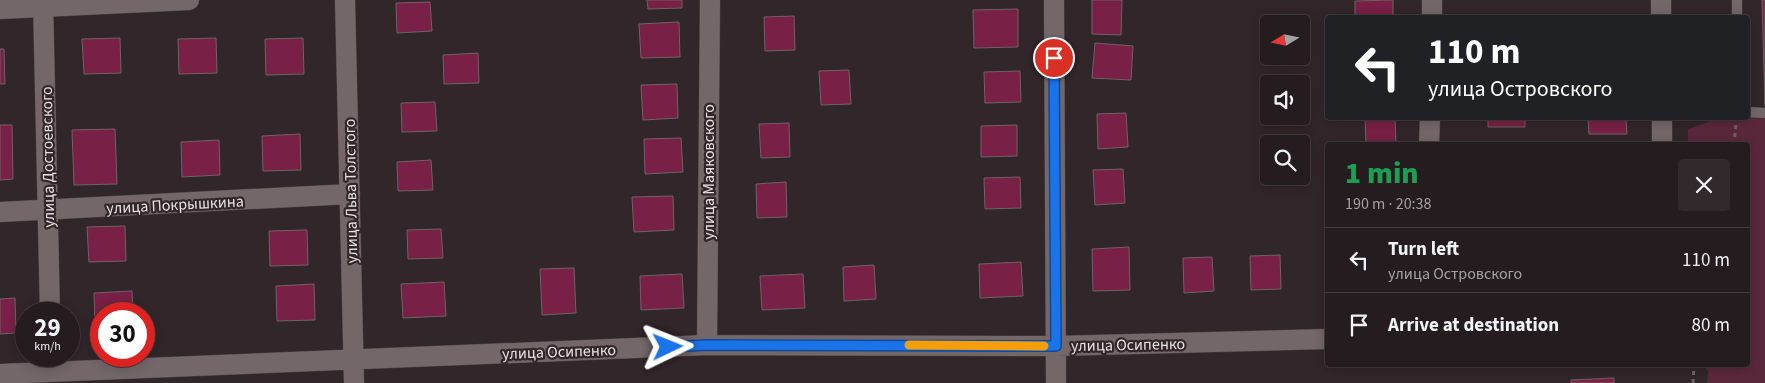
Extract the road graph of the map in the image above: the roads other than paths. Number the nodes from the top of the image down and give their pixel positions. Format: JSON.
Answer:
{"nodes":[{"id":1,"x":189,"y":0,"type":"edge"},
{"id":2,"x":345,"y":0,"type":"edge"},
{"id":3,"x":710,"y":0,"type":"edge"},
{"id":4,"x":1054,"y":0,"type":"edge"},
{"id":5,"x":1432,"y":0,"type":"edge"},
{"id":6,"x":1661,"y":0,"type":"edge"},
{"id":7,"x":1737,"y":0,"type":"edge"},
{"id":8,"x":43,"y":4,"type":"edge"},
{"id":9,"x":0,"y":9,"type":"edge"},
{"id":10,"x":1432,"y":15,"type":"edge"},
{"id":11,"x":1661,"y":15,"type":"edge"},
{"id":12,"x":1737,"y":15,"type":"edge"},
{"id":13,"x":1750,"y":112,"type":"edge"},
{"id":14,"x":1765,"y":113,"type":"edge"},
{"id":15,"x":1430,"y":120,"type":"edge"},
{"id":16,"x":1662,"y":120,"type":"edge"},
{"id":17,"x":1429,"y":142,"type":"edge"},
{"id":18,"x":1662,"y":142,"type":"edge"},
{"id":19,"x":350,"y":194,"type":"junction"},
{"id":20,"x":48,"y":210,"type":"junction"},
{"id":21,"x":0,"y":212,"type":"edge"},
{"id":22,"x":50,"y":302,"type":"edge"},
{"id":23,"x":1325,"y":339,"type":"edge"},
{"id":24,"x":707,"y":345,"type":"junction"},
{"id":25,"x":1056,"y":346,"type":"junction"},
{"id":26,"x":354,"y":360,"type":"junction"},
{"id":27,"x":80,"y":364,"type":"edge"},
{"id":28,"x":36,"y":367,"type":"edge"},
{"id":29,"x":0,"y":374,"type":"edge"},
{"id":30,"x":354,"y":383,"type":"edge"},
{"id":31,"x":1056,"y":383,"type":"edge"}],
"edges":[{"from":1,"to":8,"type":"street"},
{"from":2,"to":19,"type":"street","name":"улица Льва Толстого"},
{"from":3,"to":24,"type":"street","name":"улица Маяковского"},
{"from":4,"to":25,"type":"street"},
{"from":5,"to":10,"type":"street"},
{"from":6,"to":11,"type":"street"},
{"from":7,"to":12,"type":"lane"},
{"from":8,"to":9,"type":"street"},
{"from":8,"to":20,"type":"street","name":"улица Достоевского"},
{"from":13,"to":14,"type":"lane"},
{"from":15,"to":17,"type":"street"},
{"from":16,"to":18,"type":"street"},
{"from":19,"to":20,"type":"street","name":"улица Покрышкина"},
{"from":19,"to":26,"type":"street","name":"улица Льва Толстого"},
{"from":20,"to":21,"type":"street","name":"улица Покрышкина"},
{"from":20,"to":22,"type":"street","name":"улица Достоевского"},
{"from":23,"to":25,"type":"street","name":"улица Осипенко"},
{"from":24,"to":25,"type":"street","name":"улица Осипенко"},
{"from":24,"to":26,"type":"street","name":"улица Осипенко"},
{"from":25,"to":31,"type":"street"},
{"from":26,"to":27,"type":"street","name":"улица Осипенко"},
{"from":26,"to":30,"type":"street","name":"улица Льва Толстого"},
{"from":28,"to":29,"type":"street","name":"улица Осипенко"}]}
